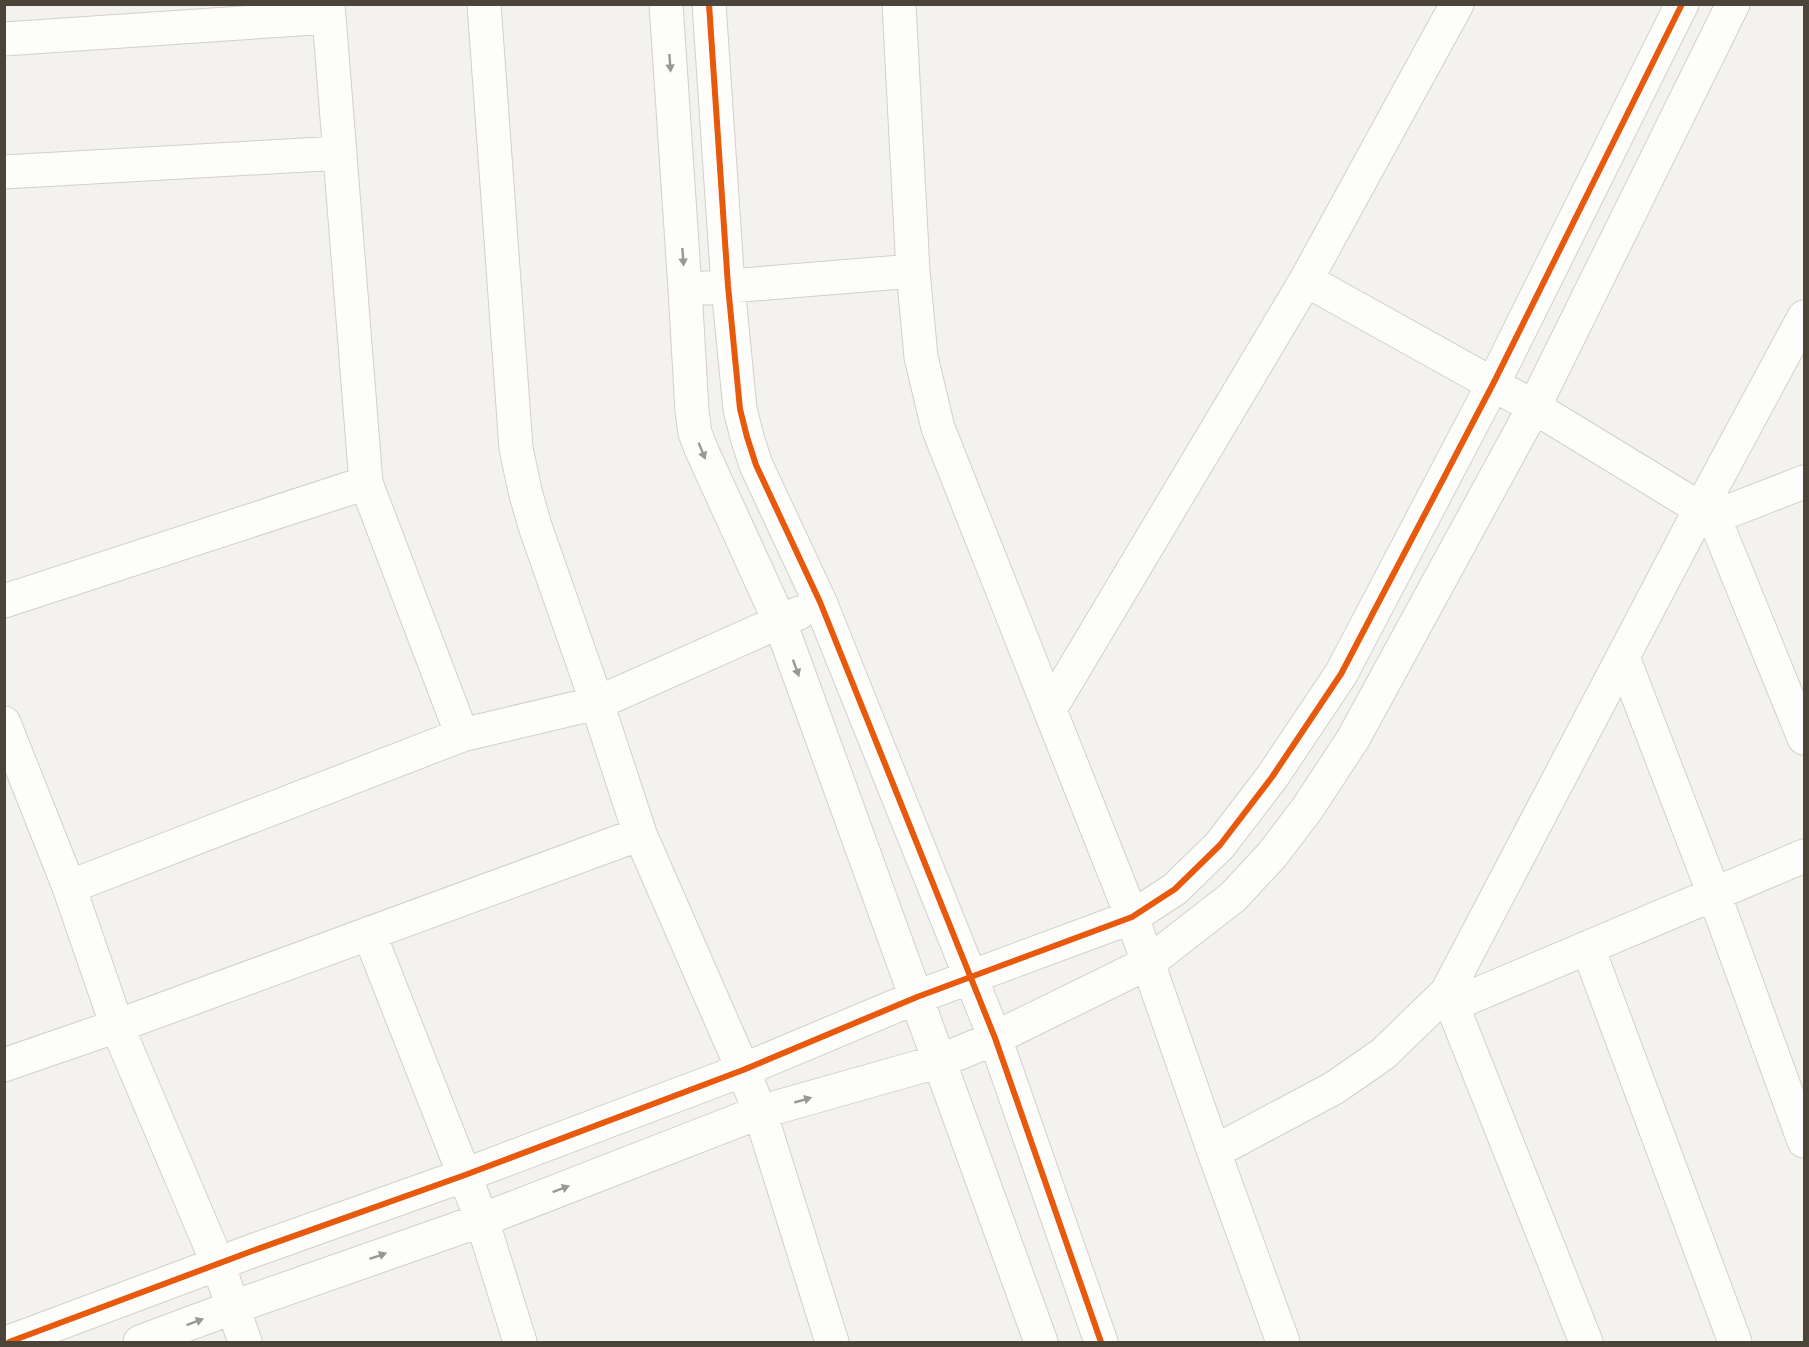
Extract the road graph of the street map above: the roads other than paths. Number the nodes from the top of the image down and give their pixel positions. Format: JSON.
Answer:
{"nodes":[{"id":1,"x":484,"y":4,"type":"edge"},
{"id":2,"x":666,"y":4,"type":"edge"},
{"id":3,"x":709,"y":4,"type":"edge"},
{"id":4,"x":899,"y":4,"type":"edge"},
{"id":5,"x":1457,"y":4,"type":"edge"},
{"id":6,"x":1682,"y":4,"type":"edge"},
{"id":7,"x":1733,"y":4,"type":"edge"},
{"id":8,"x":328,"y":11,"type":"edge"},
{"id":9,"x":4,"y":39,"type":"edge"},
{"id":10,"x":340,"y":153,"type":"junction"},
{"id":11,"x":4,"y":172,"type":"edge"},
{"id":12,"x":913,"y":271,"type":"junction"},
{"id":13,"x":1306,"y":280,"type":"junction"},
{"id":14,"x":728,"y":286,"type":"junction"},
{"id":15,"x":686,"y":290,"type":"junction"},
{"id":16,"x":1804,"y":317,"type":"edge"},
{"id":17,"x":1493,"y":384,"type":"junction"},
{"id":18,"x":1534,"y":407,"type":"junction"},
{"id":19,"x":1804,"y":482,"type":"edge"},
{"id":20,"x":366,"y":483,"type":"junction"},
{"id":21,"x":1708,"y":512,"type":"junction"},
{"id":22,"x":4,"y":601,"type":"edge"},
{"id":23,"x":820,"y":602,"type":"junction"},
{"id":24,"x":780,"y":622,"type":"junction"},
{"id":25,"x":1623,"y":657,"type":"junction"},
{"id":26,"x":597,"y":703,"type":"junction"},
{"id":27,"x":1050,"y":709,"type":"junction"},
{"id":28,"x":4,"y":723,"type":"edge"},
{"id":29,"x":462,"y":735,"type":"junction"},
{"id":30,"x":1804,"y":738,"type":"edge"},
{"id":31,"x":11,"y":762,"type":"edge"},
{"id":32,"x":640,"y":834,"type":"junction"},
{"id":33,"x":1804,"y":856,"type":"edge"},
{"id":34,"x":69,"y":887,"type":"junction"},
{"id":35,"x":1714,"y":894,"type":"junction"},
{"id":36,"x":1132,"y":917,"type":"junction"},
{"id":37,"x":369,"y":933,"type":"junction"},
{"id":38,"x":1588,"y":948,"type":"junction"},
{"id":39,"x":1148,"y":963,"type":"junction"},
{"id":40,"x":970,"y":977,"type":"junction"},
{"id":41,"x":917,"y":997,"type":"junction"},
{"id":42,"x":1449,"y":999,"type":"junction"},
{"id":43,"x":117,"y":1026,"type":"junction"},
{"id":44,"x":995,"y":1038,"type":"junction"},
{"id":45,"x":940,"y":1061,"type":"junction"},
{"id":46,"x":4,"y":1065,"type":"edge"},
{"id":47,"x":743,"y":1070,"type":"junction"},
{"id":48,"x":760,"y":1112,"type":"junction"},
{"id":49,"x":1804,"y":1141,"type":"edge"},
{"id":50,"x":1214,"y":1152,"type":"junction"},
{"id":51,"x":465,"y":1175,"type":"junction"},
{"id":52,"x":482,"y":1220,"type":"junction"},
{"id":53,"x":218,"y":1264,"type":"junction"},
{"id":54,"x":234,"y":1307,"type":"junction"},
{"id":55,"x":9,"y":1342,"type":"edge"},
{"id":56,"x":140,"y":1342,"type":"edge"},
{"id":57,"x":245,"y":1342,"type":"edge"},
{"id":58,"x":520,"y":1342,"type":"edge"},
{"id":59,"x":832,"y":1342,"type":"edge"},
{"id":60,"x":1041,"y":1342,"type":"edge"},
{"id":61,"x":1101,"y":1342,"type":"edge"},
{"id":62,"x":1283,"y":1342,"type":"edge"},
{"id":63,"x":1587,"y":1342,"type":"edge"},
{"id":64,"x":1735,"y":1342,"type":"edge"}],
"edges":[{"from":1,"to":26,"type":"street"},
{"from":2,"to":15,"type":"street","one_way":true},
{"from":3,"to":14,"type":"street"},
{"from":4,"to":12,"type":"street"},
{"from":5,"to":13,"type":"street"},
{"from":6,"to":17,"type":"street"},
{"from":7,"to":18,"type":"street"},
{"from":8,"to":9,"type":"street"},
{"from":8,"to":10,"type":"street"},
{"from":10,"to":11,"type":"street"},
{"from":10,"to":20,"type":"street"},
{"from":12,"to":14,"type":"street"},
{"from":12,"to":27,"type":"street"},
{"from":13,"to":17,"type":"street"},
{"from":13,"to":27,"type":"street"},
{"from":14,"to":15,"type":"street"},
{"from":14,"to":23,"type":"street"},
{"from":15,"to":24,"type":"street","one_way":true},
{"from":16,"to":21,"type":"street"},
{"from":17,"to":18,"type":"street"},
{"from":17,"to":36,"type":"street"},
{"from":18,"to":21,"type":"street"},
{"from":18,"to":39,"type":"street"},
{"from":19,"to":21,"type":"street"},
{"from":20,"to":22,"type":"street"},
{"from":20,"to":29,"type":"street"},
{"from":21,"to":25,"type":"street"},
{"from":21,"to":30,"type":"street"},
{"from":23,"to":24,"type":"street"},
{"from":23,"to":40,"type":"street"},
{"from":24,"to":26,"type":"street"},
{"from":24,"to":41,"type":"street","one_way":true},
{"from":25,"to":35,"type":"street"},
{"from":25,"to":42,"type":"street"},
{"from":26,"to":29,"type":"street"},
{"from":26,"to":32,"type":"street"},
{"from":27,"to":36,"type":"street"},
{"from":28,"to":31,"type":"street"},
{"from":29,"to":34,"type":"street"},
{"from":31,"to":34,"type":"street"},
{"from":32,"to":37,"type":"street"},
{"from":32,"to":47,"type":"street"},
{"from":33,"to":35,"type":"street"},
{"from":34,"to":43,"type":"street"},
{"from":35,"to":38,"type":"street"},
{"from":35,"to":49,"type":"street"},
{"from":36,"to":39,"type":"street"},
{"from":36,"to":40,"type":"street"},
{"from":37,"to":43,"type":"street"},
{"from":37,"to":51,"type":"street"},
{"from":38,"to":42,"type":"street"},
{"from":38,"to":64,"type":"street"},
{"from":39,"to":44,"type":"street"},
{"from":39,"to":50,"type":"street"},
{"from":40,"to":41,"type":"street"},
{"from":40,"to":44,"type":"street"},
{"from":41,"to":45,"type":"street"},
{"from":41,"to":47,"type":"street"},
{"from":42,"to":50,"type":"street"},
{"from":42,"to":63,"type":"street"},
{"from":43,"to":46,"type":"street"},
{"from":43,"to":53,"type":"street"},
{"from":44,"to":45,"type":"street"},
{"from":44,"to":61,"type":"street"},
{"from":48,"to":45,"type":"street","one_way":true},
{"from":45,"to":60,"type":"street"},
{"from":47,"to":48,"type":"street"},
{"from":47,"to":51,"type":"street"},
{"from":52,"to":48,"type":"street","one_way":true},
{"from":48,"to":59,"type":"street"},
{"from":50,"to":62,"type":"street"},
{"from":51,"to":52,"type":"street"},
{"from":51,"to":53,"type":"street"},
{"from":54,"to":52,"type":"street","one_way":true},
{"from":52,"to":58,"type":"street"},
{"from":53,"to":54,"type":"street"},
{"from":53,"to":55,"type":"street"},
{"from":56,"to":54,"type":"street","one_way":true},
{"from":54,"to":57,"type":"street"}]}
